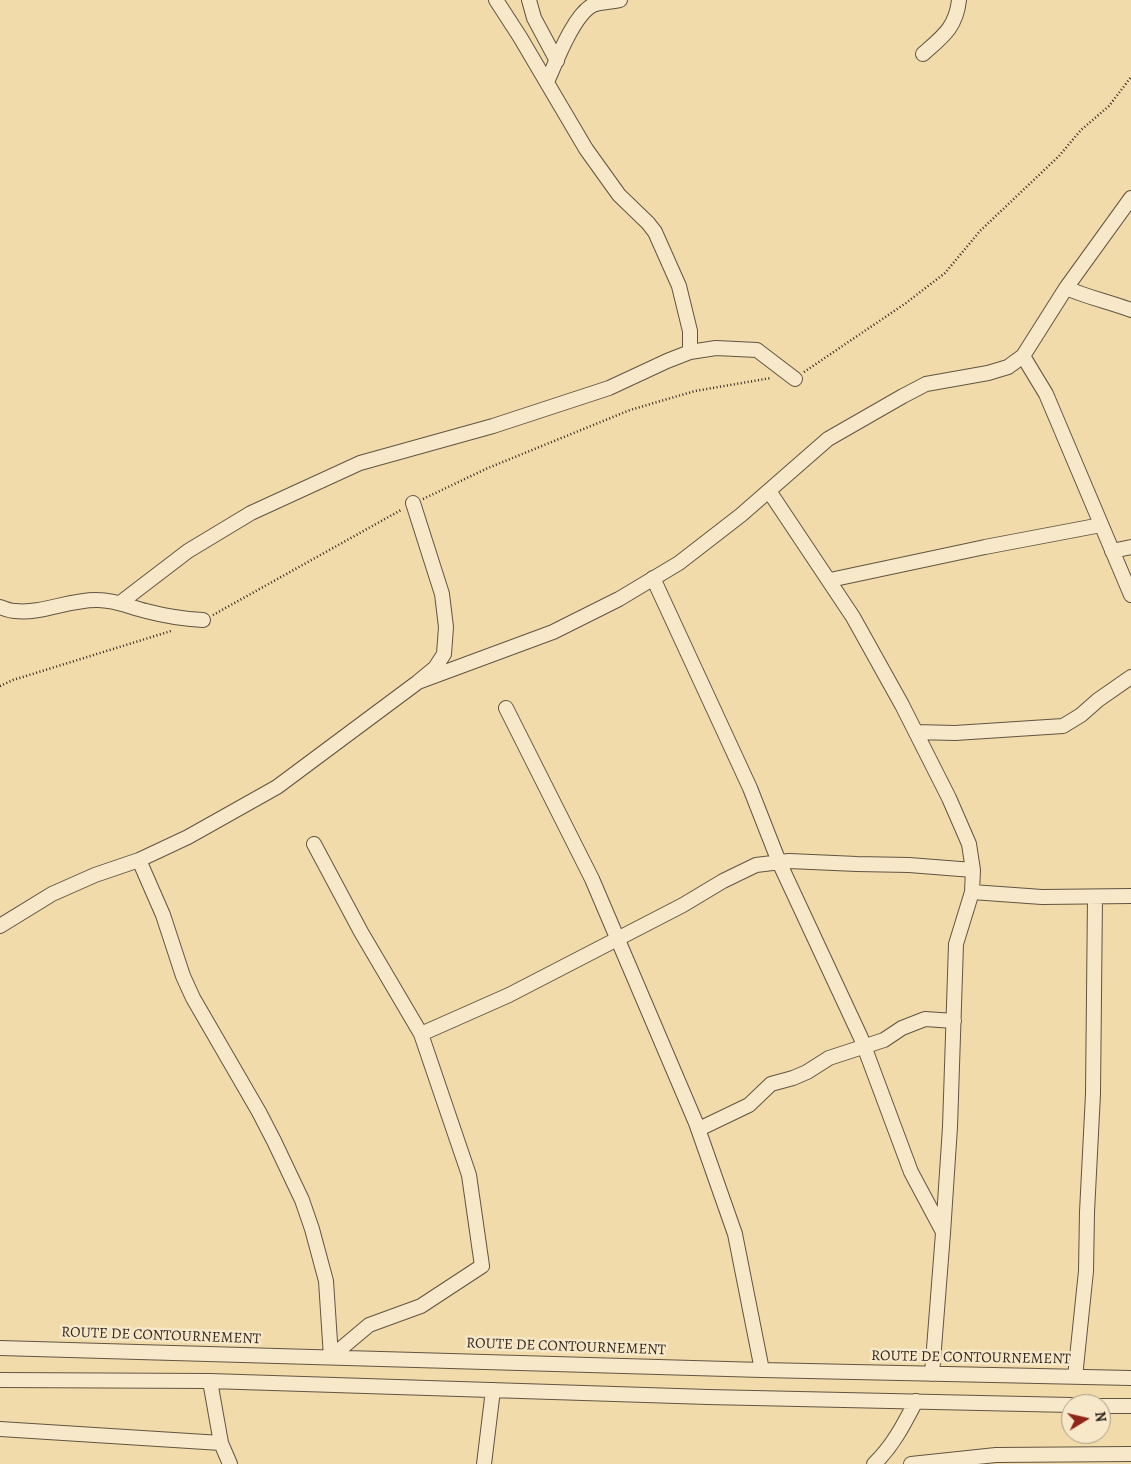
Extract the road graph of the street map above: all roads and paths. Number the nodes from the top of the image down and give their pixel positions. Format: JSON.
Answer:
{"nodes":[{"id":1,"x":496,"y":0,"type":"edge"},
{"id":2,"x":529,"y":0,"type":"edge"},
{"id":3,"x":620,"y":0,"type":"edge"},
{"id":4,"x":959,"y":0,"type":"edge"},
{"id":5,"x":923,"y":54,"type":"dead end"},
{"id":6,"x":557,"y":61,"type":"junction"},
{"id":7,"x":1131,"y":76,"type":"edge"},
{"id":8,"x":547,"y":82,"type":"junction"},
{"id":9,"x":1131,"y":198,"type":"edge"},
{"id":10,"x":1066,"y":288,"type":"junction"},
{"id":11,"x":1131,"y":310,"type":"edge"},
{"id":12,"x":690,"y":352,"type":"junction"},
{"id":13,"x":1023,"y":356,"type":"junction"},
{"id":14,"x":795,"y":379,"type":"junction"},
{"id":15,"x":769,"y":491,"type":"junction"},
{"id":16,"x":414,"y":503,"type":"junction"},
{"id":17,"x":1101,"y":525,"type":"junction"},
{"id":18,"x":1131,"y":547,"type":"edge"},
{"id":19,"x":1112,"y":551,"type":"junction"},
{"id":20,"x":653,"y":578,"type":"junction"},
{"id":21,"x":830,"y":580,"type":"junction"},
{"id":22,"x":1131,"y":595,"type":"edge"},
{"id":23,"x":120,"y":603,"type":"junction"},
{"id":24,"x":0,"y":607,"type":"edge"},
{"id":25,"x":203,"y":620,"type":"joint"},
{"id":26,"x":175,"y":629,"type":"dead end"},
{"id":27,"x":1131,"y":677,"type":"edge"},
{"id":28,"x":418,"y":682,"type":"junction"},
{"id":29,"x":0,"y":686,"type":"edge"},
{"id":30,"x":506,"y":708,"type":"dead end"},
{"id":31,"x":916,"y":732,"type":"junction"},
{"id":32,"x":314,"y":844,"type":"dead end"},
{"id":33,"x":140,"y":860,"type":"junction"},
{"id":34,"x":779,"y":862,"type":"junction"},
{"id":35,"x":973,"y":870,"type":"junction"},
{"id":36,"x":972,"y":892,"type":"junction"},
{"id":37,"x":1131,"y":896,"type":"edge"},
{"id":38,"x":1095,"y":897,"type":"junction"},
{"id":39,"x":0,"y":926,"type":"edge"},
{"id":40,"x":618,"y":939,"type":"junction"},
{"id":41,"x":954,"y":1021,"type":"junction"},
{"id":42,"x":421,"y":1034,"type":"junction"},
{"id":43,"x":864,"y":1047,"type":"junction"},
{"id":44,"x":699,"y":1129,"type":"junction"},
{"id":45,"x":943,"y":1233,"type":"junction"},
{"id":46,"x":0,"y":1348,"type":"edge"},
{"id":47,"x":331,"y":1357,"type":"junction"},
{"id":48,"x":762,"y":1370,"type":"junction"},
{"id":49,"x":932,"y":1374,"type":"junction"},
{"id":50,"x":1075,"y":1377,"type":"junction"},
{"id":51,"x":1131,"y":1378,"type":"edge"},
{"id":52,"x":0,"y":1380,"type":"edge"},
{"id":53,"x":210,"y":1381,"type":"junction"},
{"id":54,"x":493,"y":1390,"type":"junction"},
{"id":55,"x":916,"y":1402,"type":"junction"},
{"id":56,"x":1061,"y":1405,"type":"edge"},
{"id":57,"x":1111,"y":1406,"type":"edge"},
{"id":58,"x":1131,"y":1406,"type":"edge"},
{"id":59,"x":0,"y":1429,"type":"edge"},
{"id":60,"x":221,"y":1443,"type":"junction"},
{"id":61,"x":1131,"y":1454,"type":"edge"},
{"id":62,"x":230,"y":1464,"type":"edge"},
{"id":63,"x":484,"y":1464,"type":"edge"},
{"id":64,"x":874,"y":1464,"type":"edge"},
{"id":65,"x":911,"y":1464,"type":"edge"}],
"edges":[{"from":1,"to":8,"type":"street"},
{"from":2,"to":6,"type":"street"},
{"from":3,"to":6,"type":"street"},
{"from":4,"to":5,"type":"street"},
{"from":6,"to":8,"type":"street"},
{"from":7,"to":14,"type":"path"},
{"from":8,"to":12,"type":"street"},
{"from":9,"to":10,"type":"street"},
{"from":10,"to":11,"type":"street"},
{"from":10,"to":13,"type":"street"},
{"from":12,"to":14,"type":"street"},
{"from":12,"to":23,"type":"street"},
{"from":13,"to":15,"type":"street"},
{"from":13,"to":17,"type":"street"},
{"from":14,"to":16,"type":"path"},
{"from":15,"to":20,"type":"street"},
{"from":15,"to":21,"type":"street"},
{"from":16,"to":25,"type":"path"},
{"from":16,"to":28,"type":"street"},
{"from":17,"to":19,"type":"street"},
{"from":17,"to":21,"type":"street"},
{"from":18,"to":19,"type":"street"},
{"from":19,"to":22,"type":"street"},
{"from":20,"to":28,"type":"street"},
{"from":20,"to":34,"type":"street"},
{"from":21,"to":31,"type":"street"},
{"from":23,"to":24,"type":"street"},
{"from":23,"to":25,"type":"street"},
{"from":26,"to":29,"type":"path"},
{"from":27,"to":31,"type":"street"},
{"from":28,"to":33,"type":"street"},
{"from":30,"to":40,"type":"street"},
{"from":31,"to":35,"type":"street"},
{"from":32,"to":42,"type":"street"},
{"from":33,"to":39,"type":"street"},
{"from":33,"to":47,"type":"street"},
{"from":34,"to":35,"type":"street"},
{"from":34,"to":40,"type":"street"},
{"from":34,"to":43,"type":"street"},
{"from":35,"to":36,"type":"street"},
{"from":36,"to":38,"type":"street"},
{"from":36,"to":41,"type":"street"},
{"from":37,"to":38,"type":"street"},
{"from":38,"to":50,"type":"street"},
{"from":40,"to":42,"type":"street"},
{"from":40,"to":44,"type":"street"},
{"from":41,"to":43,"type":"street"},
{"from":41,"to":45,"type":"street"},
{"from":42,"to":47,"type":"street"},
{"from":43,"to":44,"type":"street"},
{"from":43,"to":45,"type":"street"},
{"from":44,"to":48,"type":"street"},
{"from":45,"to":49,"type":"street"},
{"from":46,"to":47,"type":"street","name":"ROUTE DE CONTOURNEMENT"},
{"from":47,"to":48,"type":"street","name":"ROUTE DE CONTOURNEMENT"},
{"from":48,"to":49,"type":"street","name":"ROUTE DE CONTOURNEMENT"},
{"from":49,"to":50,"type":"street","name":"ROUTE DE CONTOURNEMENT"},
{"from":50,"to":51,"type":"street","name":"ROUTE DE CONTOURNEMENT"},
{"from":52,"to":53,"type":"street"},
{"from":53,"to":54,"type":"street"},
{"from":53,"to":60,"type":"street"},
{"from":54,"to":55,"type":"street"},
{"from":54,"to":63,"type":"street"},
{"from":55,"to":56,"type":"street"},
{"from":55,"to":64,"type":"street"},
{"from":57,"to":58,"type":"street"},
{"from":59,"to":60,"type":"street"},
{"from":60,"to":62,"type":"street"},
{"from":61,"to":65,"type":"street"}]}
